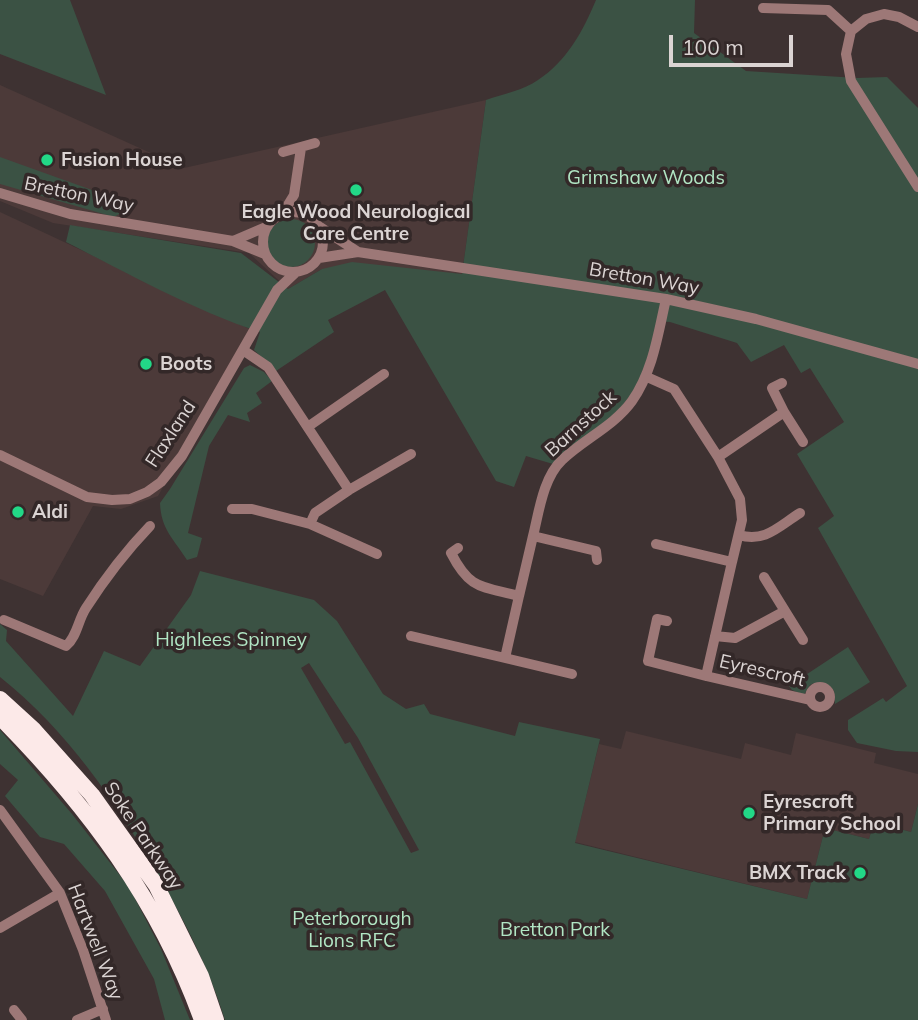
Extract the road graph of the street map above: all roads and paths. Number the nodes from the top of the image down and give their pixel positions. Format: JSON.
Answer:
{"nodes":[{"id":1,"x":763,"y":8,"type":"dead end"},
{"id":2,"x":918,"y":27,"type":"edge"},
{"id":3,"x":851,"y":31,"type":"junction"},
{"id":4,"x":315,"y":143,"type":"dead end"},
{"id":5,"x":301,"y":148,"type":"junction"},
{"id":6,"x":283,"y":152,"type":"dead end"},
{"id":7,"x":918,"y":187,"type":"edge"},
{"id":8,"x":0,"y":193,"type":"edge"},
{"id":9,"x":294,"y":195,"type":"junction"},
{"id":10,"x":283,"y":213,"type":"junction"},
{"id":11,"x":310,"y":216,"type":"junction"},
{"id":12,"x":268,"y":226,"type":"junction"},
{"id":13,"x":320,"y":227,"type":"junction"},
{"id":14,"x":233,"y":241,"type":"junction"},
{"id":15,"x":358,"y":252,"type":"junction"},
{"id":16,"x":265,"y":254,"type":"junction"},
{"id":17,"x":319,"y":258,"type":"junction"},
{"id":18,"x":281,"y":270,"type":"junction"},
{"id":19,"x":295,"y":273,"type":"junction"},
{"id":20,"x":277,"y":290,"type":"junction"},
{"id":21,"x":666,"y":299,"type":"junction"},
{"id":22,"x":243,"y":350,"type":"junction"},
{"id":23,"x":917,"y":359,"type":"edge"},
{"id":24,"x":384,"y":374,"type":"dead end"},
{"id":25,"x":647,"y":377,"type":"junction"},
{"id":26,"x":774,"y":383,"type":"dead end"},
{"id":27,"x":784,"y":412,"type":"junction"},
{"id":28,"x":309,"y":426,"type":"junction"},
{"id":29,"x":803,"y":442,"type":"dead end"},
{"id":30,"x":411,"y":454,"type":"dead end"},
{"id":31,"x":0,"y":455,"type":"edge"},
{"id":32,"x":718,"y":457,"type":"junction"},
{"id":33,"x":349,"y":490,"type":"junction"},
{"id":34,"x":232,"y":509,"type":"dead end"},
{"id":35,"x":800,"y":513,"type":"dead end"},
{"id":36,"x":310,"y":524,"type":"junction"},
{"id":37,"x":150,"y":526,"type":"dead end"},
{"id":38,"x":739,"y":535,"type":"junction"},
{"id":39,"x":533,"y":536,"type":"junction"},
{"id":40,"x":656,"y":544,"type":"dead end"},
{"id":41,"x":458,"y":548,"type":"dead end"},
{"id":42,"x":377,"y":554,"type":"dead end"},
{"id":43,"x":597,"y":560,"type":"dead end"},
{"id":44,"x":732,"y":562,"type":"junction"},
{"id":45,"x":764,"y":577,"type":"dead end"},
{"id":46,"x":519,"y":596,"type":"junction"},
{"id":47,"x":785,"y":611,"type":"junction"},
{"id":48,"x":4,"y":620,"type":"dead end"},
{"id":49,"x":667,"y":621,"type":"dead end"},
{"id":50,"x":715,"y":636,"type":"junction"},
{"id":51,"x":416,"y":640,"type":"dead end"},
{"id":52,"x":803,"y":640,"type":"dead end"},
{"id":53,"x":505,"y":658,"type":"junction"},
{"id":54,"x":565,"y":676,"type":"dead end"},
{"id":55,"x":706,"y":676,"type":"junction"},
{"id":56,"x":0,"y":699,"type":"edge"},
{"id":57,"x":810,"y":700,"type":"dead end"},
{"id":58,"x":0,"y":717,"type":"edge"},
{"id":59,"x":0,"y":810,"type":"edge"},
{"id":60,"x":5,"y":825,"type":"edge"},
{"id":61,"x":60,"y":893,"type":"junction"},
{"id":62,"x":0,"y":928,"type":"edge"},
{"id":63,"x":14,"y":1010,"type":"dead end"},
{"id":64,"x":104,"y":1015,"type":"edge"},
{"id":65,"x":22,"y":1020,"type":"edge"},
{"id":66,"x":77,"y":1020,"type":"edge"},
{"id":67,"x":202,"y":1020,"type":"edge"},
{"id":68,"x":216,"y":1020,"type":"edge"}],
"edges":[{"from":1,"to":3,"type":"street"},
{"from":2,"to":3,"type":"street"},
{"from":3,"to":7,"type":"street"},
{"from":4,"to":5,"type":"street"},
{"from":5,"to":6,"type":"street"},
{"from":5,"to":9,"type":"street"},
{"from":8,"to":14,"type":"street","name":"Bretton Way"},
{"from":9,"to":10,"type":"street"},
{"from":9,"to":11,"type":"street"},
{"from":10,"to":11,"type":"street"},
{"from":10,"to":12,"type":"street"},
{"from":11,"to":13,"type":"street"},
{"from":12,"to":14,"type":"street"},
{"from":12,"to":16,"type":"street"},
{"from":13,"to":15,"type":"street","name":"Bretton Way"},
{"from":13,"to":17,"type":"street"},
{"from":14,"to":16,"type":"street","name":"Bretton Way"},
{"from":15,"to":17,"type":"street","name":"Bretton Way"},
{"from":15,"to":21,"type":"street","name":"Bretton Way"},
{"from":16,"to":18,"type":"street"},
{"from":17,"to":19,"type":"street"},
{"from":18,"to":19,"type":"street"},
{"from":18,"to":20,"type":"street","name":"Flaxland"},
{"from":19,"to":20,"type":"street","name":"Flaxland"},
{"from":20,"to":22,"type":"street","name":"Flaxland"},
{"from":21,"to":23,"type":"street","name":"Bretton Way"},
{"from":21,"to":25,"type":"street","name":"Barnstock"},
{"from":22,"to":28,"type":"street"},
{"from":22,"to":31,"type":"street","name":"Flaxland"},
{"from":24,"to":28,"type":"street"},
{"from":25,"to":32,"type":"street","name":"Eyrescroft"},
{"from":25,"to":39,"type":"street","name":"Barnstock"},
{"from":26,"to":27,"type":"street"},
{"from":27,"to":29,"type":"street"},
{"from":27,"to":32,"type":"street"},
{"from":28,"to":33,"type":"street"},
{"from":30,"to":33,"type":"street"},
{"from":32,"to":38,"type":"street","name":"Eyrescroft"},
{"from":33,"to":36,"type":"street"},
{"from":34,"to":36,"type":"street"},
{"from":35,"to":38,"type":"street"},
{"from":36,"to":42,"type":"street"},
{"from":37,"to":48,"type":"street"},
{"from":38,"to":44,"type":"street","name":"Eyrescroft"},
{"from":39,"to":43,"type":"street"},
{"from":39,"to":46,"type":"street","name":"Barnstock"},
{"from":40,"to":44,"type":"street"},
{"from":41,"to":46,"type":"street"},
{"from":44,"to":50,"type":"street","name":"Eyrescroft"},
{"from":45,"to":47,"type":"street","name":"Eyrescroft"},
{"from":46,"to":53,"type":"street","name":"Barnstock"},
{"from":47,"to":50,"type":"street","name":"Eyrescroft"},
{"from":47,"to":52,"type":"street","name":"Eyrescroft"},
{"from":49,"to":55,"type":"street","name":"Eyrescroft"},
{"from":50,"to":55,"type":"street","name":"Eyrescroft"},
{"from":51,"to":53,"type":"street"},
{"from":53,"to":54,"type":"street"},
{"from":55,"to":57,"type":"street","name":"Eyrescroft"},
{"from":56,"to":68,"type":"highway","name":"Soke Parkway"},
{"from":58,"to":67,"type":"highway","name":"Soke Parkway"},
{"from":59,"to":60,"type":"street","name":"Hartwell Way"},
{"from":60,"to":61,"type":"street","name":"Hartwell Way"},
{"from":61,"to":62,"type":"street"},
{"from":61,"to":64,"type":"street","name":"Hartwell Way"},
{"from":63,"to":65,"type":"street"},
{"from":64,"to":66,"type":"street"}]}
